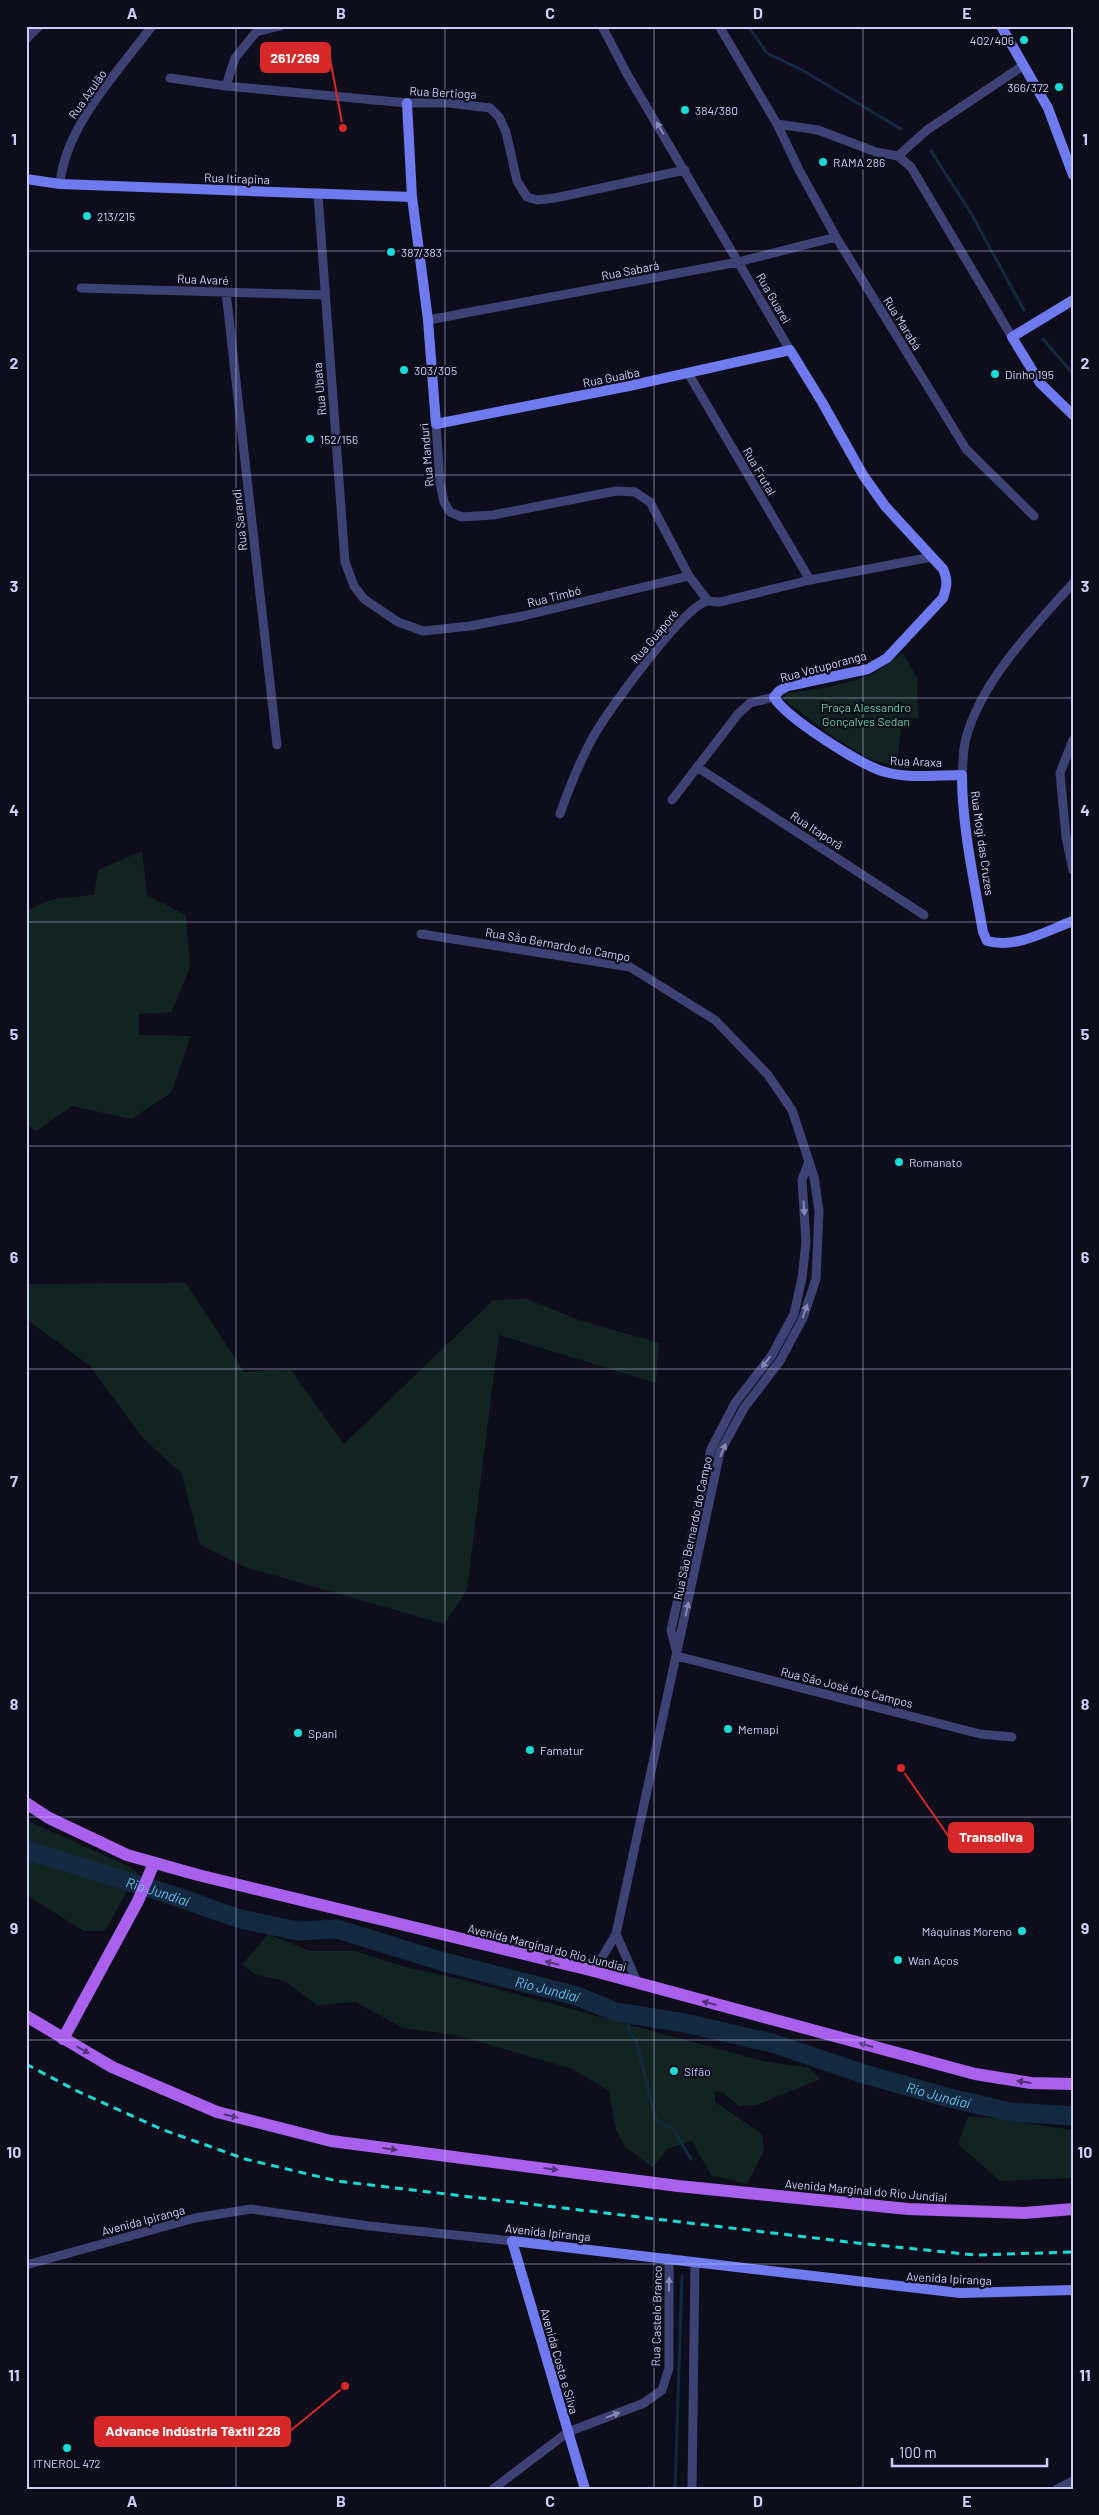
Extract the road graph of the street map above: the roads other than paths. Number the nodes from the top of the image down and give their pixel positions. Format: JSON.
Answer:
{"nodes":[{"id":1,"x":39,"y":26,"type":"edge"},
{"id":2,"x":152,"y":26,"type":"edge"},
{"id":3,"x":280,"y":26,"type":"edge"},
{"id":4,"x":602,"y":26,"type":"edge"},
{"id":5,"x":719,"y":26,"type":"edge"},
{"id":6,"x":1001,"y":26,"type":"edge"},
{"id":7,"x":258,"y":29,"type":"edge"},
{"id":8,"x":26,"y":39,"type":"edge"},
{"id":9,"x":1024,"y":65,"type":"junction"},
{"id":10,"x":170,"y":78,"type":"dead end"},
{"id":11,"x":226,"y":86,"type":"junction"},
{"id":12,"x":407,"y":103,"type":"junction"},
{"id":13,"x":776,"y":124,"type":"junction"},
{"id":14,"x":898,"y":156,"type":"junction"},
{"id":15,"x":684,"y":170,"type":"junction"},
{"id":16,"x":1073,"y":175,"type":"edge"},
{"id":17,"x":26,"y":179,"type":"edge"},
{"id":18,"x":60,"y":184,"type":"junction"},
{"id":19,"x":318,"y":194,"type":"junction"},
{"id":20,"x":412,"y":197,"type":"junction"},
{"id":21,"x":836,"y":238,"type":"junction"},
{"id":22,"x":738,"y":262,"type":"junction"},
{"id":23,"x":81,"y":288,"type":"dead end"},
{"id":24,"x":226,"y":292,"type":"junction"},
{"id":25,"x":324,"y":295,"type":"junction"},
{"id":26,"x":1073,"y":300,"type":"edge"},
{"id":27,"x":428,"y":320,"type":"junction"},
{"id":28,"x":1012,"y":337,"type":"junction"},
{"id":29,"x":790,"y":350,"type":"junction"},
{"id":30,"x":688,"y":373,"type":"junction"},
{"id":31,"x":1073,"y":415,"type":"edge"},
{"id":32,"x":436,"y":424,"type":"junction"},
{"id":33,"x":1034,"y":516,"type":"dead end"},
{"id":34,"x":932,"y":557,"type":"junction"},
{"id":35,"x":943,"y":569,"type":"joint"},
{"id":36,"x":689,"y":576,"type":"junction"},
{"id":37,"x":810,"y":580,"type":"junction"},
{"id":38,"x":1073,"y":583,"type":"edge"},
{"id":39,"x":708,"y":601,"type":"junction"},
{"id":40,"x":423,"y":630,"type":"joint"},
{"id":41,"x":774,"y":697,"type":"junction"},
{"id":42,"x":1073,"y":740,"type":"edge"},
{"id":43,"x":277,"y":745,"type":"dead end"},
{"id":44,"x":697,"y":767,"type":"junction"},
{"id":45,"x":962,"y":774,"type":"junction"},
{"id":46,"x":672,"y":800,"type":"dead end"},
{"id":47,"x":560,"y":814,"type":"dead end"},
{"id":48,"x":1073,"y":870,"type":"edge"},
{"id":49,"x":924,"y":915,"type":"dead end"},
{"id":50,"x":1073,"y":921,"type":"edge"},
{"id":51,"x":422,"y":934,"type":"dead end"},
{"id":52,"x":809,"y":1161,"type":"junction"},
{"id":53,"x":677,"y":1656,"type":"junction"},
{"id":54,"x":1012,"y":1737,"type":"dead end"},
{"id":55,"x":26,"y":1803,"type":"edge"},
{"id":56,"x":152,"y":1868,"type":"junction"},
{"id":57,"x":616,"y":1934,"type":"junction"},
{"id":58,"x":594,"y":1971,"type":"junction"},
{"id":59,"x":638,"y":1984,"type":"junction"},
{"id":60,"x":26,"y":2016,"type":"edge"},
{"id":61,"x":63,"y":2038,"type":"junction"},
{"id":62,"x":1073,"y":2084,"type":"edge"},
{"id":63,"x":1073,"y":2210,"type":"edge"},
{"id":64,"x":512,"y":2241,"type":"junction"},
{"id":65,"x":671,"y":2258,"type":"junction"},
{"id":66,"x":693,"y":2262,"type":"junction"},
{"id":67,"x":26,"y":2265,"type":"edge"},
{"id":68,"x":1073,"y":2290,"type":"edge"},
{"id":69,"x":568,"y":2432,"type":"junction"},
{"id":70,"x":1073,"y":2481,"type":"edge"},
{"id":71,"x":494,"y":2489,"type":"edge"},
{"id":72,"x":584,"y":2489,"type":"edge"},
{"id":73,"x":692,"y":2489,"type":"edge"},
{"id":74,"x":1058,"y":2489,"type":"edge"}],
"edges":[{"from":1,"to":8,"type":"street"},
{"from":2,"to":18,"type":"street","name":"Rua Azulão"},
{"from":3,"to":7,"type":"street"},
{"from":15,"to":4,"type":"street","name":"Rua Guarei","one_way":true},
{"from":5,"to":13,"type":"street","name":"Rua Marabá"},
{"from":6,"to":9,"type":"street"},
{"from":7,"to":11,"type":"street"},
{"from":9,"to":14,"type":"street"},
{"from":9,"to":16,"type":"street"},
{"from":10,"to":11,"type":"street","name":"Rua Bertioga"},
{"from":11,"to":12,"type":"street","name":"Rua Bertioga"},
{"from":12,"to":15,"type":"street","name":"Rua Bertioga"},
{"from":12,"to":20,"type":"street","name":"Rua Manduri"},
{"from":13,"to":14,"type":"street"},
{"from":13,"to":21,"type":"street","name":"Rua Marabá"},
{"from":14,"to":28,"type":"street"},
{"from":15,"to":22,"type":"street","name":"Rua Guarei"},
{"from":17,"to":18,"type":"street","name":"Rua Itirapina"},
{"from":18,"to":19,"type":"street","name":"Rua Itirapina"},
{"from":19,"to":20,"type":"street","name":"Rua Itirapina"},
{"from":19,"to":25,"type":"street","name":"Rua Ubata"},
{"from":20,"to":27,"type":"street","name":"Rua Manduri"},
{"from":21,"to":22,"type":"street","name":"Rua Sabará"},
{"from":21,"to":33,"type":"street","name":"Rua Marabá"},
{"from":22,"to":27,"type":"street","name":"Rua Sabará"},
{"from":22,"to":29,"type":"street","name":"Rua Guarei"},
{"from":23,"to":24,"type":"street","name":"Rua Avaré"},
{"from":24,"to":25,"type":"street","name":"Rua Avaré"},
{"from":24,"to":43,"type":"street","name":"Rua Sarandi"},
{"from":25,"to":40,"type":"street","name":"Rua Ubata"},
{"from":26,"to":28,"type":"street"},
{"from":27,"to":32,"type":"street","name":"Rua Manduri"},
{"from":28,"to":31,"type":"street"},
{"from":29,"to":30,"type":"street","name":"Rua Guaíba"},
{"from":29,"to":34,"type":"street","name":"Rua Guarei"},
{"from":30,"to":32,"type":"street","name":"Rua Guaíba"},
{"from":30,"to":37,"type":"street","name":"Rua Frutal"},
{"from":32,"to":36,"type":"street","name":"Rua Manduri"},
{"from":34,"to":35,"type":"street","name":"Rua Guarei"},
{"from":34,"to":37,"type":"street","name":"Rua Guaporé"},
{"from":35,"to":41,"type":"street","name":"Rua Votuporanga"},
{"from":36,"to":39,"type":"street","name":"Rua Manduri"},
{"from":36,"to":40,"type":"street","name":"Rua Timbó"},
{"from":37,"to":39,"type":"street","name":"Rua Guaporé"},
{"from":38,"to":45,"type":"street","name":"Rua Mogi das Cruzes"},
{"from":39,"to":47,"type":"street","name":"Rua Guaporé"},
{"from":41,"to":44,"type":"street","name":"Rua Votuporanga"},
{"from":41,"to":45,"type":"street","name":"Rua Araxa"},
{"from":42,"to":48,"type":"street"},
{"from":44,"to":46,"type":"street","name":"Rua Votuporanga"},
{"from":44,"to":49,"type":"street","name":"Rua Itaporã"},
{"from":45,"to":50,"type":"street","name":"Rua Mogi das Cruzes"},
{"from":51,"to":52,"type":"street","name":"Rua São Bernardo do Campo"},
{"from":52,"to":53,"type":"street","name":"Rua São Bernardo do Campo","one_way":true},
{"from":53,"to":52,"type":"street","name":"Rua São Bernardo do Campo","one_way":true},
{"from":53,"to":54,"type":"street","name":"Rua São José dos Campos"},
{"from":53,"to":57,"type":"street","name":"Rua São Bernardo do Campo"},
{"from":55,"to":56,"type":"main road","name":"Avenida Marginal do Rio Jundiaí"},
{"from":58,"to":56,"type":"main road","name":"Avenida Marginal do Rio Jundiaí","one_way":true},
{"from":56,"to":61,"type":"main road"},
{"from":57,"to":58,"type":"street","name":"Rua São Bernardo do Campo"},
{"from":57,"to":59,"type":"street"},
{"from":58,"to":59,"type":"main road","name":"Avenida Marginal do Rio Jundiaí"},
{"from":62,"to":59,"type":"main road","name":"Avenida Marginal do Rio Jundiaí","one_way":true},
{"from":60,"to":61,"type":"main road","name":"Avenida Marginal do Rio Jundiaí"},
{"from":61,"to":63,"type":"main road","name":"Avenida Marginal do Rio Jundiaí","one_way":true},
{"from":64,"to":65,"type":"street","name":"Avenida Ipiranga"},
{"from":64,"to":67,"type":"street","name":"Avenida Ipiranga"},
{"from":64,"to":69,"type":"street","name":"Avenida Costa e Silva"},
{"from":65,"to":66,"type":"street","name":"Avenida Ipiranga"},
{"from":69,"to":65,"type":"street","name":"Rua Castelo Branco","one_way":true},
{"from":66,"to":68,"type":"street","name":"Avenida Ipiranga"},
{"from":66,"to":73,"type":"street"},
{"from":69,"to":71,"type":"street","name":"Rua Castelo Branco"},
{"from":69,"to":72,"type":"street","name":"Avenida Costa e Silva"},
{"from":70,"to":74,"type":"street"}]}
